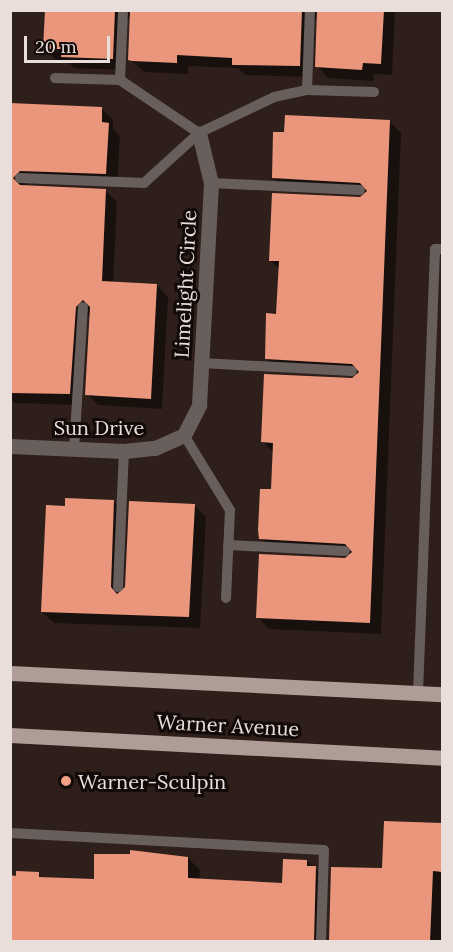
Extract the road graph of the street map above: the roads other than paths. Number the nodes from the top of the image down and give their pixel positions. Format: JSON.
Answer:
{"nodes":[{"id":1,"x":123,"y":10,"type":"edge"},
{"id":2,"x":310,"y":10,"type":"edge"},
{"id":3,"x":55,"y":78,"type":"dead end"},
{"id":4,"x":120,"y":80,"type":"junction"},
{"id":5,"x":307,"y":90,"type":"junction"},
{"id":6,"x":374,"y":92,"type":"dead end"},
{"id":7,"x":199,"y":133,"type":"junction"},
{"id":8,"x":20,"y":178,"type":"dead end"},
{"id":9,"x":211,"y":183,"type":"junction"},
{"id":10,"x":360,"y":190,"type":"dead end"},
{"id":11,"x":442,"y":249,"type":"edge"},
{"id":12,"x":82,"y":307,"type":"dead end"},
{"id":13,"x":202,"y":363,"type":"junction"},
{"id":14,"x":352,"y":371,"type":"dead end"},
{"id":15,"x":184,"y":435,"type":"junction"},
{"id":16,"x":10,"y":446,"type":"edge"},
{"id":17,"x":74,"y":449,"type":"junction"},
{"id":18,"x":124,"y":451,"type":"junction"},
{"id":19,"x":228,"y":545,"type":"junction"},
{"id":20,"x":345,"y":551,"type":"dead end"},
{"id":21,"x":118,"y":587,"type":"dead end"},
{"id":22,"x":226,"y":598,"type":"dead end"},
{"id":23,"x":10,"y":673,"type":"edge"},
{"id":24,"x":418,"y":693,"type":"junction"},
{"id":25,"x":442,"y":694,"type":"edge"},
{"id":26,"x":10,"y":735,"type":"edge"},
{"id":27,"x":442,"y":758,"type":"edge"},
{"id":28,"x":10,"y":833,"type":"edge"},
{"id":29,"x":321,"y":942,"type":"edge"}],
"edges":[{"from":1,"to":4,"type":"lane"},
{"from":2,"to":5,"type":"lane"},
{"from":3,"to":4,"type":"lane"},
{"from":4,"to":7,"type":"lane"},
{"from":5,"to":6,"type":"lane"},
{"from":5,"to":7,"type":"lane"},
{"from":7,"to":8,"type":"lane"},
{"from":7,"to":9,"type":"street","name":"Limelight Circle"},
{"from":9,"to":10,"type":"lane"},
{"from":9,"to":13,"type":"street","name":"Limelight Circle"},
{"from":11,"to":24,"type":"lane"},
{"from":12,"to":17,"type":"lane"},
{"from":13,"to":14,"type":"lane"},
{"from":13,"to":15,"type":"street","name":"Limelight Circle"},
{"from":15,"to":18,"type":"street","name":"Sun Drive"},
{"from":15,"to":19,"type":"lane"},
{"from":16,"to":17,"type":"street","name":"Sun Drive"},
{"from":17,"to":18,"type":"street","name":"Sun Drive"},
{"from":18,"to":21,"type":"lane"},
{"from":19,"to":20,"type":"lane"},
{"from":19,"to":22,"type":"lane"},
{"from":23,"to":24,"type":"main road"},
{"from":24,"to":25,"type":"main road"},
{"from":26,"to":27,"type":"main road","name":"Warner Avenue"},
{"from":28,"to":29,"type":"lane"}]}
